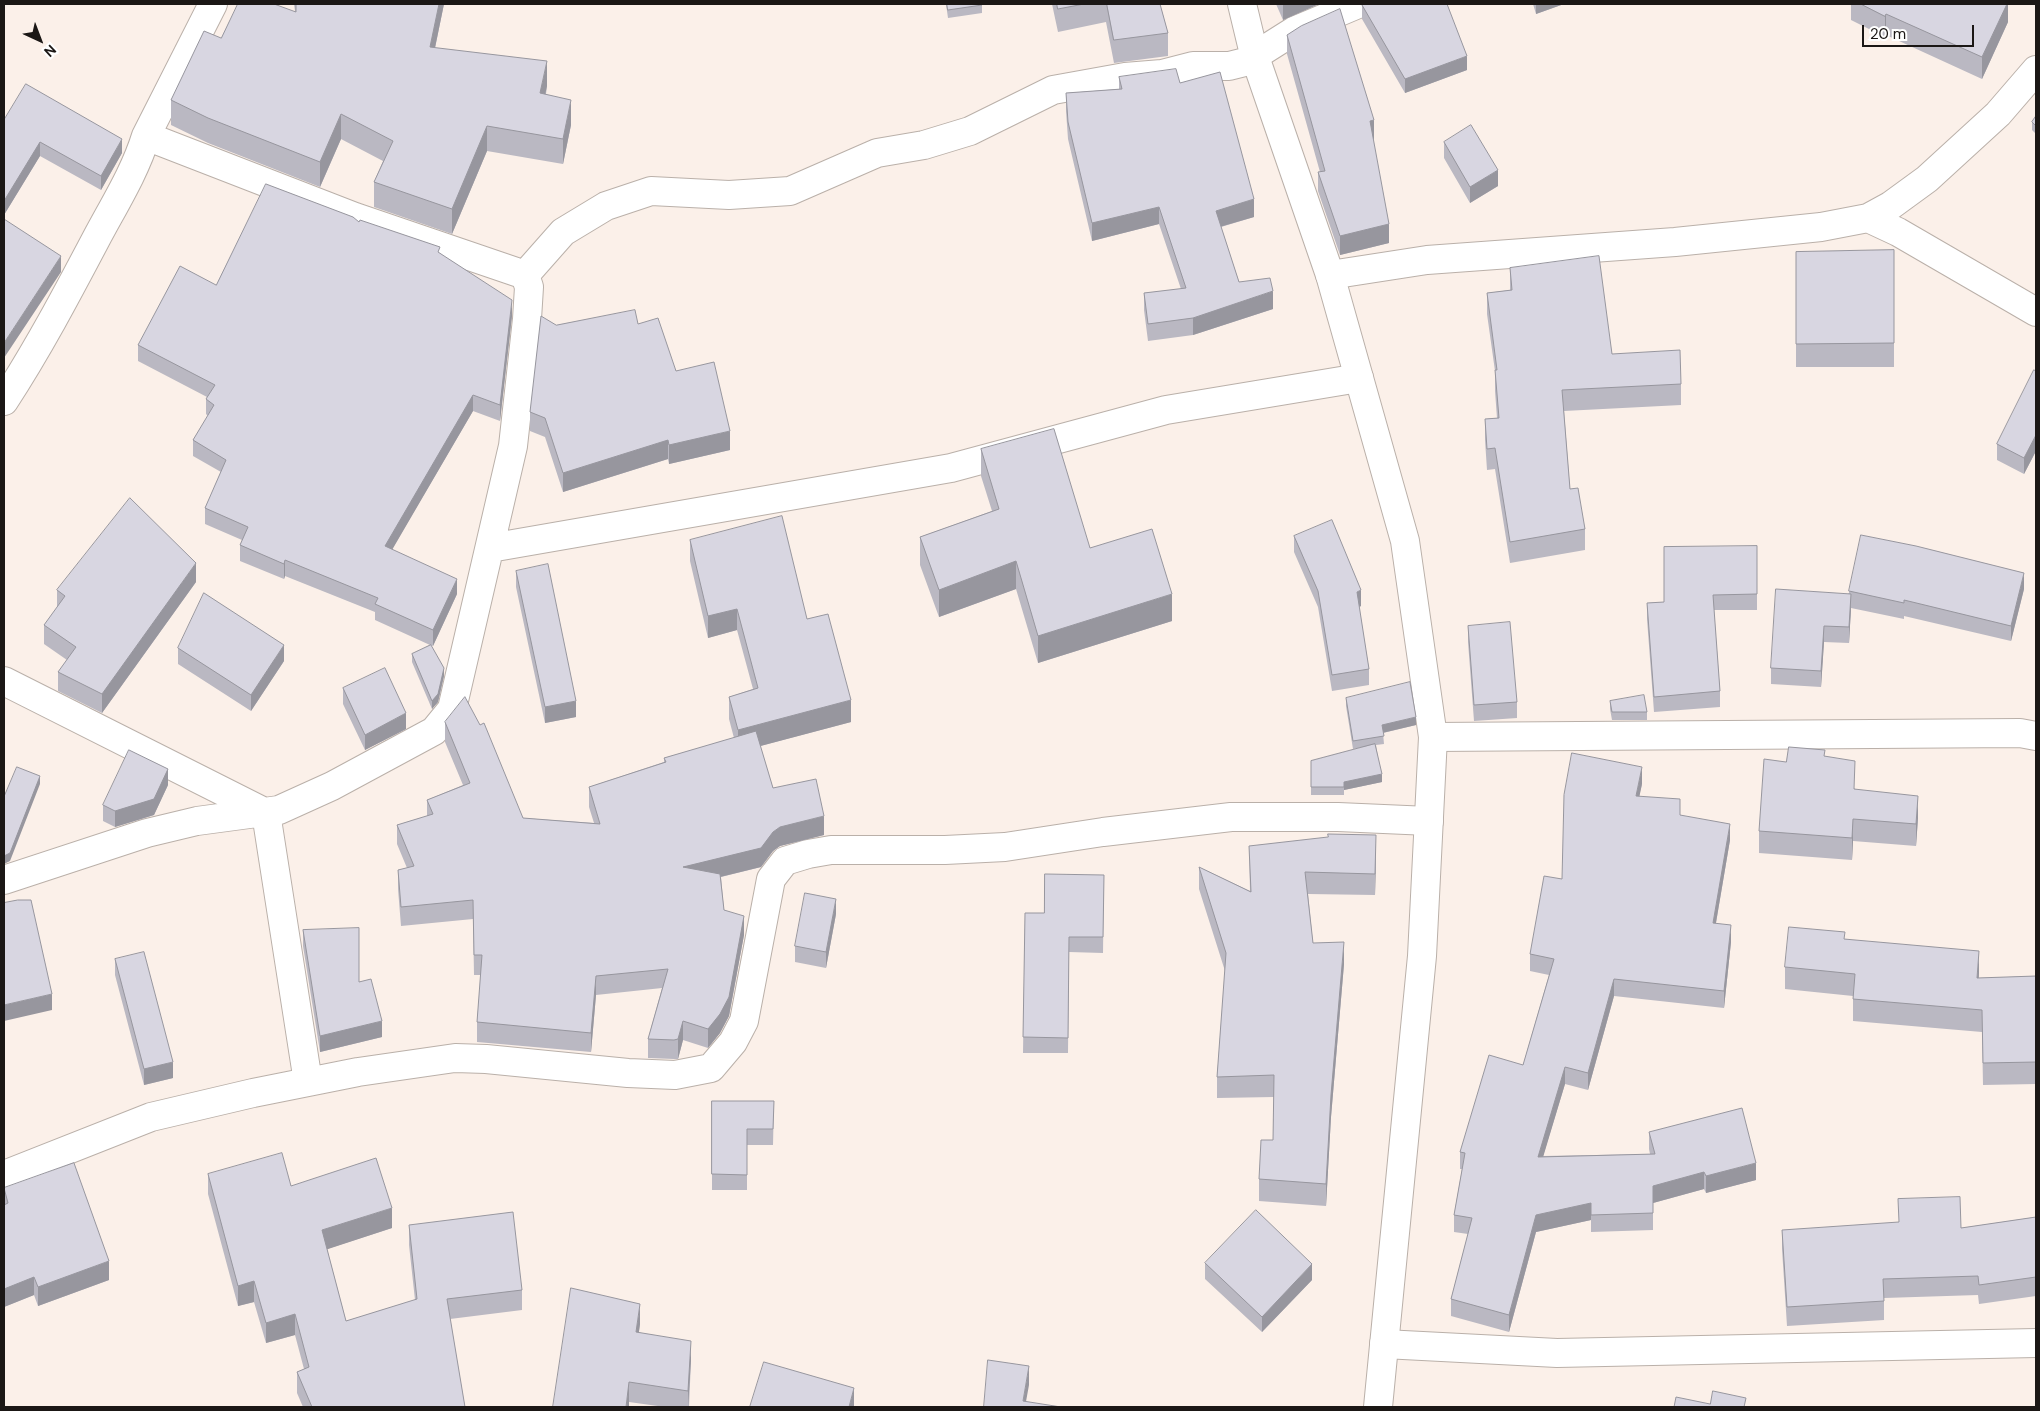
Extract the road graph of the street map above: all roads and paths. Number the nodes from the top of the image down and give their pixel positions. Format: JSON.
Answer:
{"nodes":[{"id":1,"x":213,"y":4,"type":"edge"},
{"id":2,"x":1242,"y":4,"type":"edge"},
{"id":3,"x":1358,"y":4,"type":"edge"},
{"id":4,"x":1254,"y":54,"type":"junction"},
{"id":5,"x":2036,"y":70,"type":"edge"},
{"id":6,"x":146,"y":136,"type":"junction"},
{"id":7,"x":1868,"y":218,"type":"junction"},
{"id":8,"x":524,"y":275,"type":"junction"},
{"id":9,"x":1330,"y":275,"type":"junction"},
{"id":10,"x":2036,"y":312,"type":"edge"},
{"id":11,"x":1359,"y":378,"type":"junction"},
{"id":12,"x":4,"y":402,"type":"edge"},
{"id":13,"x":490,"y":548,"type":"junction"},
{"id":14,"x":4,"y":681,"type":"edge"},
{"id":15,"x":2036,"y":736,"type":"edge"},
{"id":16,"x":1433,"y":737,"type":"junction"},
{"id":17,"x":266,"y":813,"type":"junction"},
{"id":18,"x":1428,"y":820,"type":"junction"},
{"id":19,"x":4,"y":880,"type":"edge"},
{"id":20,"x":308,"y":1082,"type":"junction"},
{"id":21,"x":4,"y":1175,"type":"edge"},
{"id":22,"x":2036,"y":1343,"type":"edge"},
{"id":23,"x":1384,"y":1344,"type":"junction"},
{"id":24,"x":1378,"y":1407,"type":"edge"}],
"edges":[{"from":1,"to":6,"type":"street"},
{"from":2,"to":4,"type":"street"},
{"from":3,"to":4,"type":"street"},
{"from":4,"to":8,"type":"street"},
{"from":4,"to":9,"type":"street"},
{"from":5,"to":7,"type":"street"},
{"from":6,"to":8,"type":"street"},
{"from":6,"to":12,"type":"street"},
{"from":7,"to":9,"type":"street"},
{"from":7,"to":10,"type":"street"},
{"from":8,"to":13,"type":"street"},
{"from":9,"to":11,"type":"street"},
{"from":11,"to":13,"type":"street"},
{"from":11,"to":16,"type":"street"},
{"from":13,"to":17,"type":"street"},
{"from":14,"to":17,"type":"street"},
{"from":15,"to":16,"type":"street"},
{"from":16,"to":18,"type":"street"},
{"from":17,"to":19,"type":"street"},
{"from":17,"to":20,"type":"street"},
{"from":18,"to":20,"type":"street"},
{"from":18,"to":23,"type":"street"},
{"from":20,"to":21,"type":"street"},
{"from":22,"to":23,"type":"street"},
{"from":23,"to":24,"type":"street"}]}
